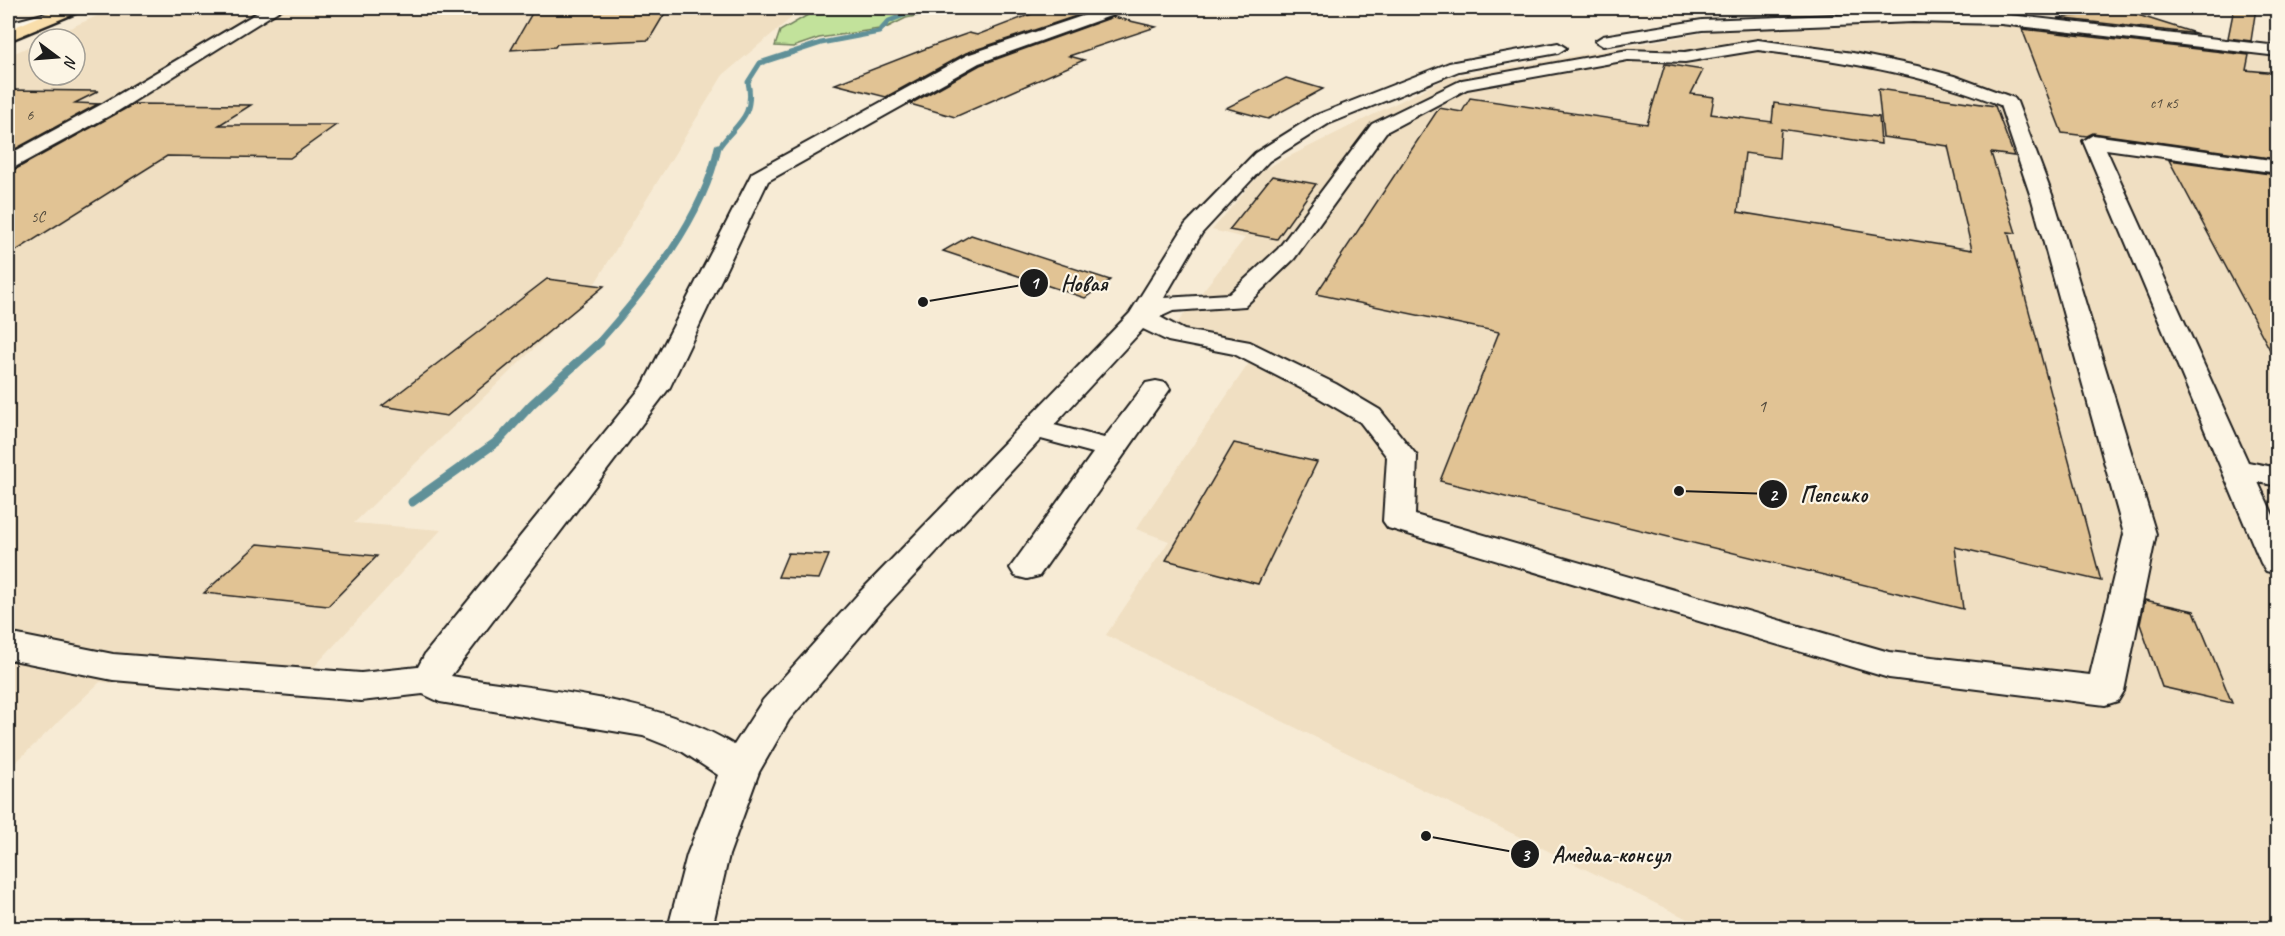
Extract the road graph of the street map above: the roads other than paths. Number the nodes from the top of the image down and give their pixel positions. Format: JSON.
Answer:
{"nodes":[{"id":1,"x":72,"y":8,"type":"edge"},
{"id":2,"x":275,"y":8,"type":"edge"},
{"id":3,"x":1119,"y":8,"type":"edge"},
{"id":4,"x":54,"y":16,"type":"junction"},
{"id":5,"x":8,"y":28,"type":"edge"},
{"id":6,"x":8,"y":36,"type":"edge"},
{"id":7,"x":2277,"y":51,"type":"edge"},
{"id":8,"x":8,"y":163,"type":"edge"},
{"id":9,"x":2277,"y":167,"type":"edge"},
{"id":10,"x":1140,"y":317,"type":"junction"},
{"id":11,"x":1156,"y":389,"type":"dead end"},
{"id":12,"x":1034,"y":428,"type":"junction"},
{"id":13,"x":1111,"y":449,"type":"junction"},
{"id":14,"x":2236,"y":468,"type":"junction"},
{"id":15,"x":2277,"y":477,"type":"edge"},
{"id":16,"x":2277,"y":563,"type":"edge"},
{"id":17,"x":1027,"y":568,"type":"dead end"},
{"id":18,"x":8,"y":646,"type":"edge"},
{"id":19,"x":431,"y":679,"type":"junction"},
{"id":20,"x":740,"y":769,"type":"junction"},
{"id":21,"x":690,"y":928,"type":"edge"}],
"edges":[{"from":1,"to":4,"type":"main road"},
{"from":2,"to":8,"type":"street"},
{"from":3,"to":19,"type":"street"},
{"from":4,"to":5,"type":"street"},
{"from":4,"to":6,"type":"main road"},
{"from":7,"to":10,"type":"street"},
{"from":9,"to":14,"type":"street"},
{"from":10,"to":10,"type":"street"},
{"from":10,"to":12,"type":"street"},
{"from":11,"to":13,"type":"street"},
{"from":12,"to":13,"type":"street"},
{"from":12,"to":20,"type":"street"},
{"from":13,"to":17,"type":"street"},
{"from":14,"to":15,"type":"street"},
{"from":14,"to":16,"type":"street"},
{"from":18,"to":19,"type":"street"},
{"from":19,"to":20,"type":"street"},
{"from":20,"to":21,"type":"street"}]}
